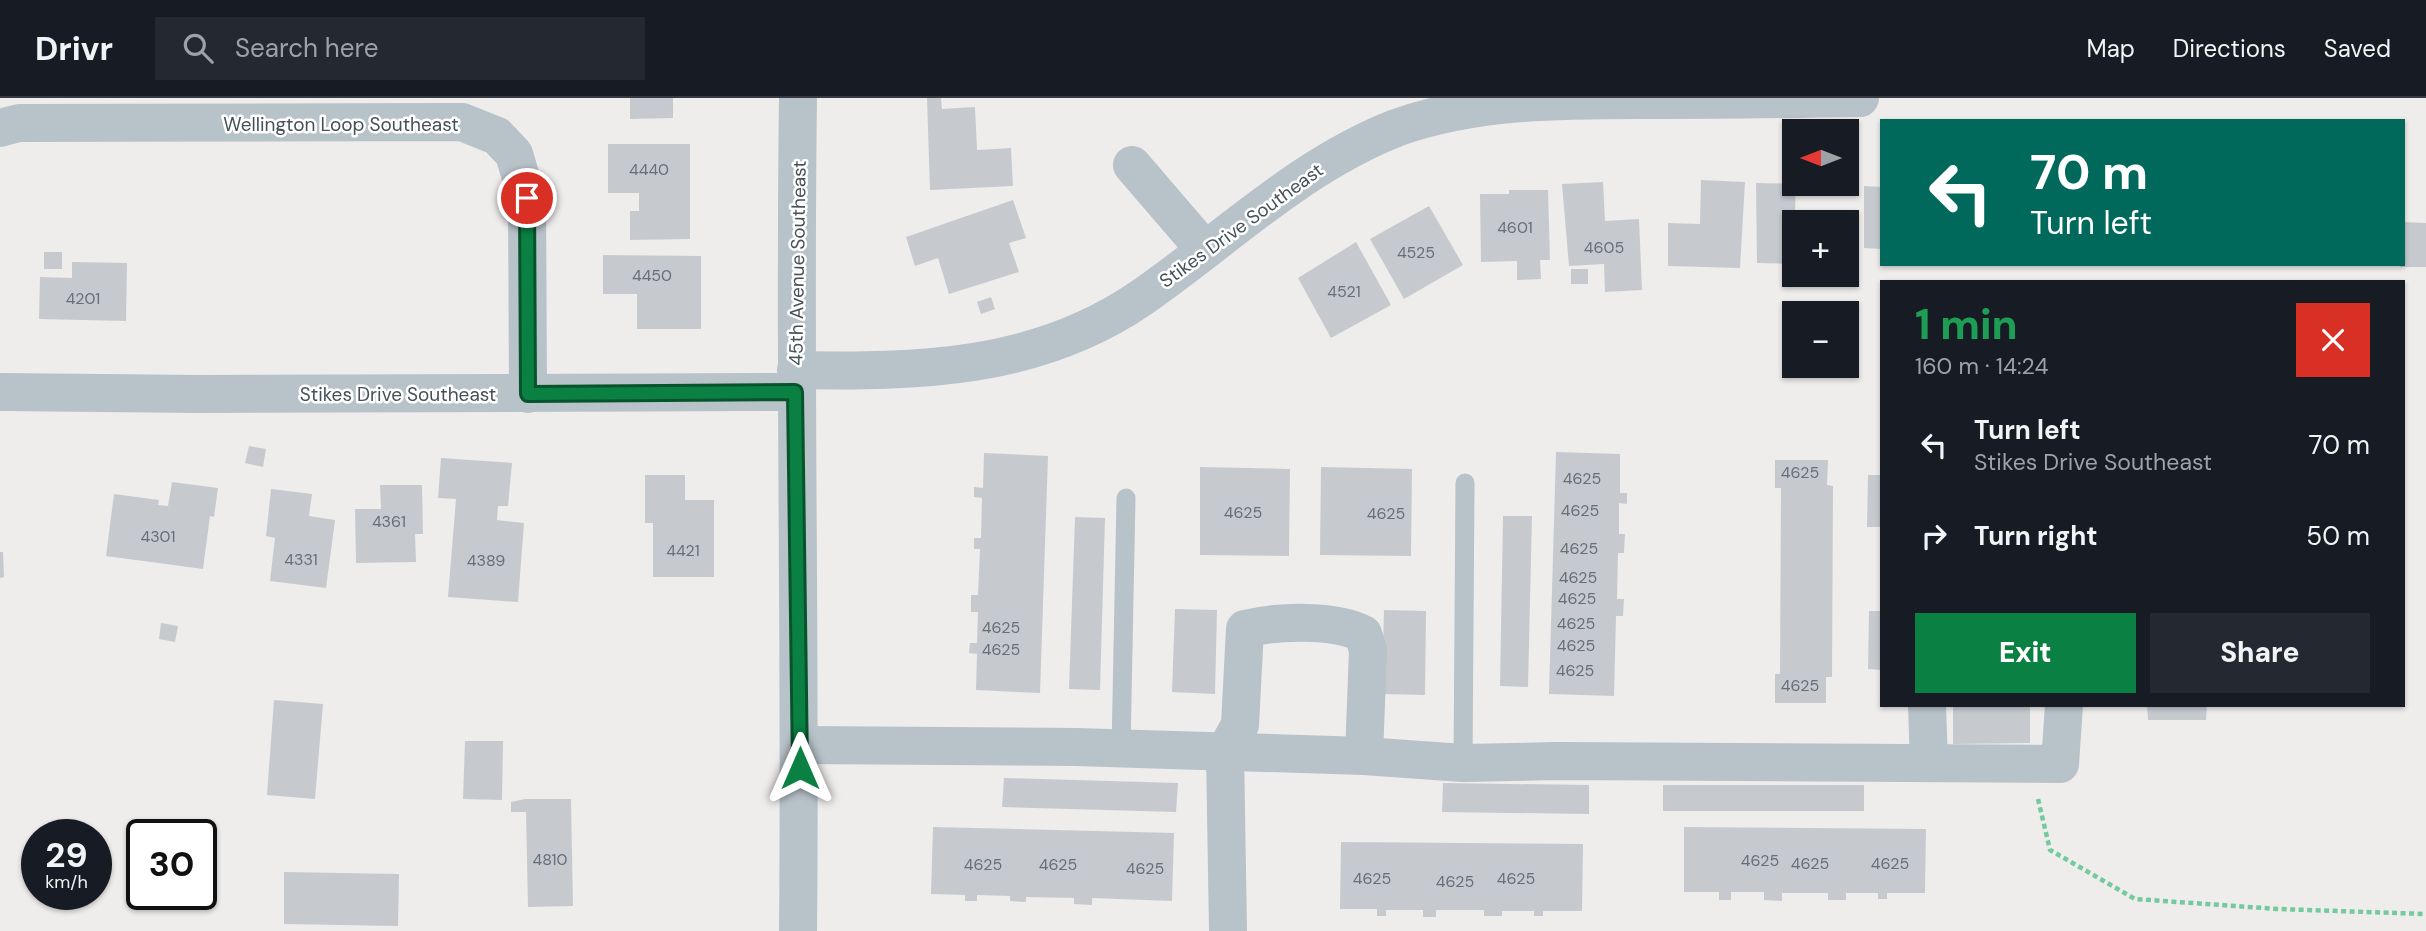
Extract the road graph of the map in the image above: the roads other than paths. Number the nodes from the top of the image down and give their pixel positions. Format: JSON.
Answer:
{"nodes":[{"id":1,"x":799,"y":98,"type":"edge"},
{"id":2,"x":1860,"y":98,"type":"edge"},
{"id":3,"x":0,"y":128,"type":"edge"},
{"id":4,"x":1132,"y":165,"type":"dead end"},
{"id":5,"x":1205,"y":250,"type":"junction"},
{"id":6,"x":795,"y":381,"type":"junction"},
{"id":7,"x":0,"y":391,"type":"edge"},
{"id":8,"x":528,"y":394,"type":"junction"},
{"id":9,"x":1465,"y":483,"type":"dead end"},
{"id":10,"x":1126,"y":498,"type":"dead end"},
{"id":11,"x":1927,"y":707,"type":"edge"},
{"id":12,"x":2064,"y":707,"type":"edge"},
{"id":13,"x":800,"y":744,"type":"junction"},
{"id":14,"x":1121,"y":749,"type":"junction"},
{"id":15,"x":1225,"y":752,"type":"junction"},
{"id":16,"x":1364,"y":756,"type":"junction"},
{"id":17,"x":1463,"y":763,"type":"junction"},
{"id":18,"x":1929,"y":763,"type":"junction"},
{"id":19,"x":798,"y":931,"type":"edge"},
{"id":20,"x":1228,"y":931,"type":"edge"}],
"edges":[{"from":1,"to":6,"type":"street","name":"45th Avenue Southeast"},
{"from":2,"to":5,"type":"street","name":"Stikes Drive Southeast"},
{"from":3,"to":8,"type":"street","name":"Wellington Loop Southeast"},
{"from":4,"to":5,"type":"street"},
{"from":5,"to":6,"type":"street","name":"Stikes Drive Southeast"},
{"from":6,"to":8,"type":"street","name":"Stikes Drive Southeast"},
{"from":6,"to":13,"type":"street","name":"45th Avenue Southeast"},
{"from":7,"to":8,"type":"street","name":"Stikes Drive Southeast"},
{"from":9,"to":17,"type":"lane"},
{"from":10,"to":14,"type":"lane"},
{"from":11,"to":18,"type":"street"},
{"from":12,"to":18,"type":"street"},
{"from":13,"to":14,"type":"street"},
{"from":13,"to":19,"type":"street","name":"45th Avenue Southeast"},
{"from":14,"to":15,"type":"street"},
{"from":15,"to":16,"type":"street"},
{"from":15,"to":16,"type":"street"},
{"from":15,"to":20,"type":"street"},
{"from":16,"to":17,"type":"street"},
{"from":17,"to":18,"type":"street"}]}
